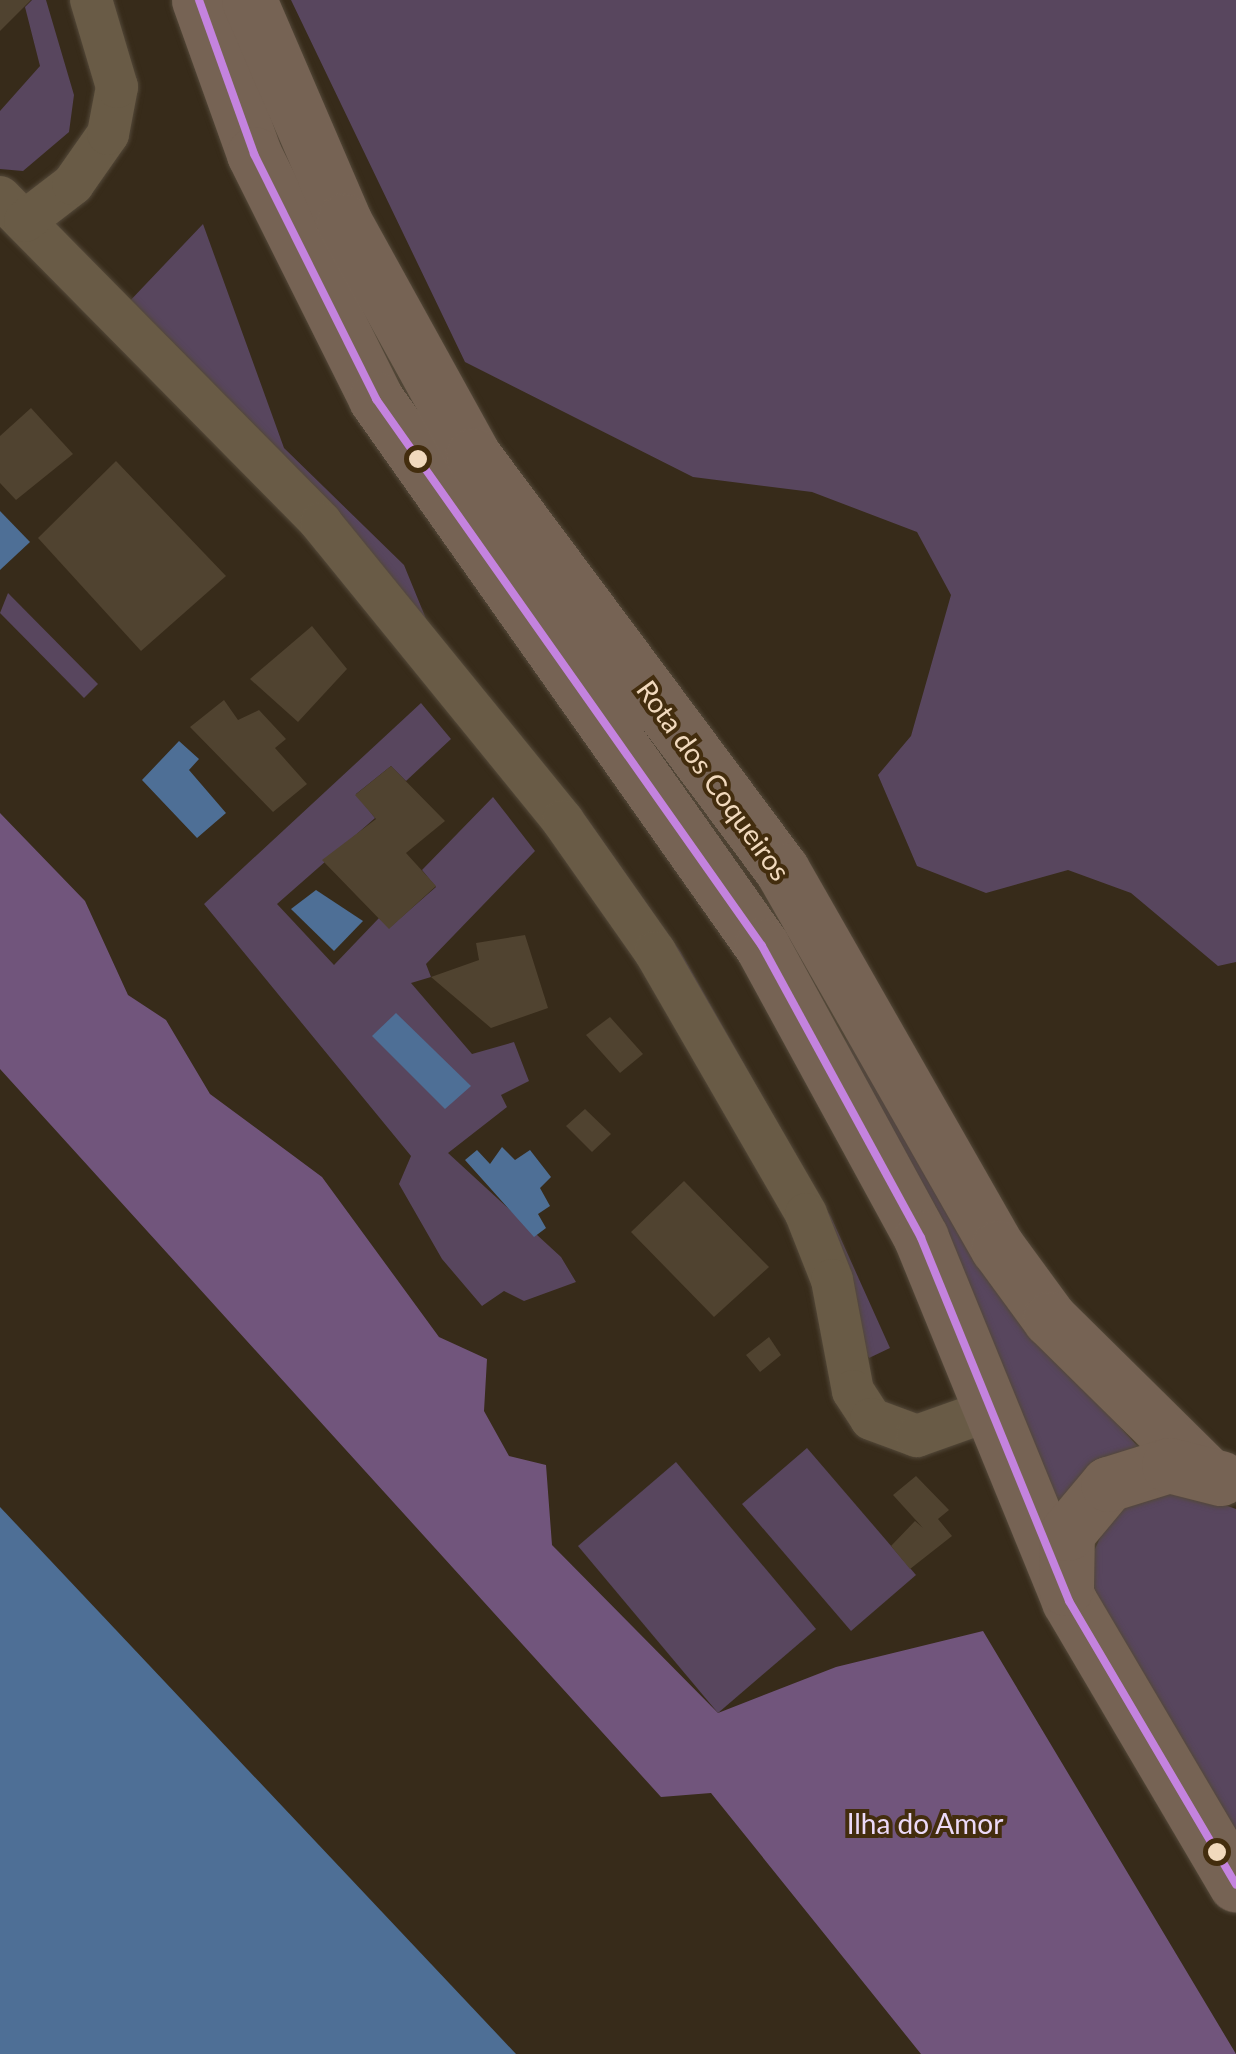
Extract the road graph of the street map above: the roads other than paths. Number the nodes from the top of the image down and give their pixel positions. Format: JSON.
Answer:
{"nodes":[{"id":1,"x":91,"y":0,"type":"edge"},
{"id":2,"x":198,"y":0,"type":"edge"},
{"id":3,"x":249,"y":0,"type":"edge"},
{"id":4,"x":13,"y":209,"type":"edge"},
{"id":5,"x":993,"y":1409,"type":"junction"},
{"id":6,"x":1220,"y":1479,"type":"edge"},
{"id":7,"x":1068,"y":1601,"type":"junction"},
{"id":8,"x":1236,"y":1885,"type":"edge"}],
"edges":[{"from":1,"to":4,"type":"street"},
{"from":2,"to":5,"type":"main road","name":"Rota dos Coqueiros"},
{"from":3,"to":6,"type":"main road","name":"Rota dos Coqueiros"},
{"from":4,"to":5,"type":"street"},
{"from":5,"to":7,"type":"main road","name":"Rota dos Coqueiros"},
{"from":6,"to":7,"type":"main road","name":"Rota dos Coqueiros"},
{"from":7,"to":8,"type":"main road","name":"Rota dos Coqueiros"}]}
